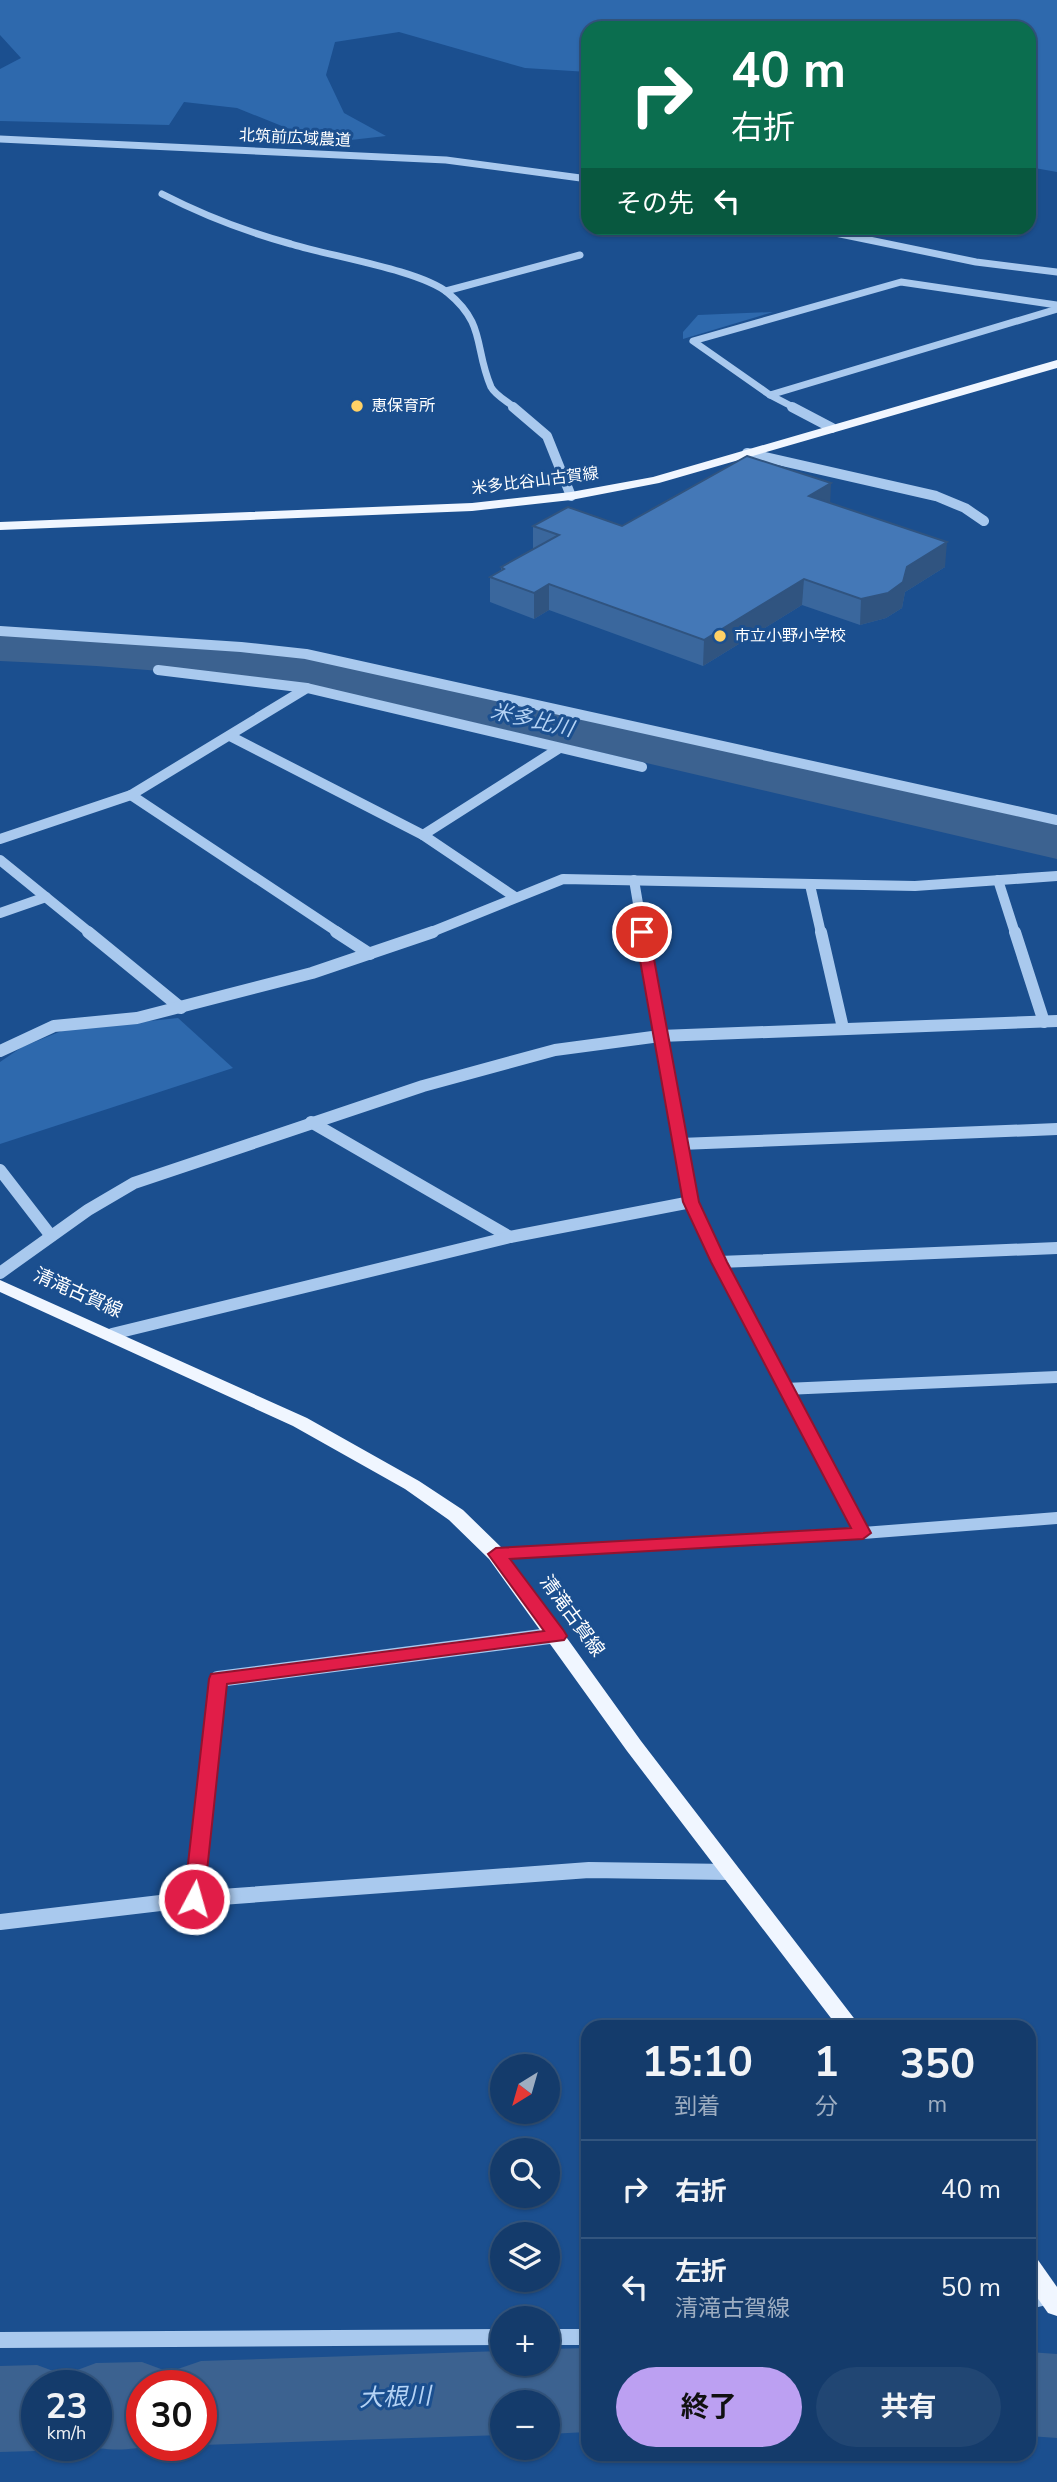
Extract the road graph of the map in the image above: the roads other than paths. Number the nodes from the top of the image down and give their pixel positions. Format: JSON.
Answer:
{"nodes":[{"id":1,"x":0,"y":139,"type":"edge"},
{"id":2,"x":581,"y":178,"type":"edge"},
{"id":3,"x":162,"y":194,"type":"dead end"},
{"id":4,"x":846,"y":235,"type":"edge"},
{"id":5,"x":580,"y":255,"type":"dead end"},
{"id":6,"x":1057,"y":272,"type":"edge"},
{"id":7,"x":446,"y":291,"type":"junction"},
{"id":8,"x":1057,"y":307,"type":"edge"},
{"id":9,"x":1057,"y":364,"type":"edge"},
{"id":10,"x":770,"y":395,"type":"junction"},
{"id":11,"x":832,"y":428,"type":"junction"},
{"id":12,"x":747,"y":453,"type":"junction"},
{"id":13,"x":571,"y":496,"type":"junction"},
{"id":14,"x":985,"y":521,"type":"dead end"},
{"id":15,"x":0,"y":526,"type":"edge"},
{"id":16,"x":0,"y":631,"type":"edge"},
{"id":17,"x":158,"y":670,"type":"dead end"},
{"id":18,"x":307,"y":688,"type":"junction"},
{"id":19,"x":230,"y":736,"type":"junction"},
{"id":20,"x":558,"y":749,"type":"junction"},
{"id":21,"x":642,"y":767,"type":"dead end"},
{"id":22,"x":131,"y":795,"type":"junction"},
{"id":23,"x":1057,"y":820,"type":"edge"},
{"id":24,"x":423,"y":835,"type":"junction"},
{"id":25,"x":0,"y":839,"type":"edge"},
{"id":26,"x":0,"y":860,"type":"edge"},
{"id":27,"x":1057,"y":876,"type":"edge"},
{"id":28,"x":634,"y":880,"type":"junction"},
{"id":29,"x":998,"y":880,"type":"junction"},
{"id":30,"x":810,"y":885,"type":"junction"},
{"id":31,"x":46,"y":897,"type":"junction"},
{"id":32,"x":515,"y":897,"type":"junction"},
{"id":33,"x":0,"y":913,"type":"edge"},
{"id":34,"x":370,"y":954,"type":"junction"},
{"id":35,"x":181,"y":1008,"type":"junction"},
{"id":36,"x":1057,"y":1021,"type":"edge"},
{"id":37,"x":1044,"y":1022,"type":"junction"},
{"id":38,"x":843,"y":1028,"type":"junction"},
{"id":39,"x":660,"y":1036,"type":"junction"},
{"id":40,"x":0,"y":1051,"type":"edge"},
{"id":41,"x":311,"y":1122,"type":"junction"},
{"id":42,"x":1057,"y":1129,"type":"edge"},
{"id":43,"x":680,"y":1143,"type":"junction"},
{"id":44,"x":0,"y":1170,"type":"edge"},
{"id":45,"x":691,"y":1202,"type":"junction"},
{"id":46,"x":51,"y":1236,"type":"junction"},
{"id":47,"x":510,"y":1237,"type":"junction"},
{"id":48,"x":1057,"y":1248,"type":"edge"},
{"id":49,"x":719,"y":1262,"type":"junction"},
{"id":50,"x":0,"y":1273,"type":"edge"},
{"id":51,"x":0,"y":1284,"type":"edge"},
{"id":52,"x":112,"y":1334,"type":"junction"},
{"id":53,"x":1057,"y":1377,"type":"edge"},
{"id":54,"x":785,"y":1389,"type":"junction"},
{"id":55,"x":1057,"y":1518,"type":"edge"},
{"id":56,"x":863,"y":1533,"type":"junction"},
{"id":57,"x":496,"y":1554,"type":"junction"},
{"id":58,"x":557,"y":1636,"type":"junction"},
{"id":59,"x":730,"y":1872,"type":"junction"},
{"id":60,"x":194,"y":1899,"type":"junction"},
{"id":61,"x":0,"y":1922,"type":"edge"},
{"id":62,"x":844,"y":2020,"type":"edge"},
{"id":63,"x":1036,"y":2282,"type":"edge"},
{"id":64,"x":1045,"y":2301,"type":"edge"},
{"id":65,"x":490,"y":2337,"type":"edge"},
{"id":66,"x":560,"y":2337,"type":"edge"},
{"id":67,"x":581,"y":2337,"type":"edge"},
{"id":68,"x":0,"y":2340,"type":"edge"}],
"edges":[{"from":1,"to":2,"type":"street","name":"北筑前広域農道"},
{"from":3,"to":7,"type":"street"},
{"from":4,"to":6,"type":"street"},
{"from":5,"to":7,"type":"street"},
{"from":7,"to":13,"type":"street"},
{"from":8,"to":10,"type":"street"},
{"from":8,"to":10,"type":"street"},
{"from":9,"to":11,"type":"main road","name":"米多比谷山古賀線"},
{"from":10,"to":11,"type":"street"},
{"from":11,"to":12,"type":"main road","name":"米多比谷山古賀線"},
{"from":12,"to":13,"type":"main road","name":"米多比谷山古賀線"},
{"from":12,"to":14,"type":"street"},
{"from":13,"to":15,"type":"main road","name":"米多比谷山古賀線"},
{"from":16,"to":23,"type":"street"},
{"from":17,"to":18,"type":"street"},
{"from":18,"to":19,"type":"street"},
{"from":18,"to":20,"type":"street"},
{"from":19,"to":22,"type":"street"},
{"from":19,"to":24,"type":"street"},
{"from":20,"to":21,"type":"street"},
{"from":20,"to":24,"type":"street"},
{"from":22,"to":25,"type":"street"},
{"from":22,"to":34,"type":"street"},
{"from":24,"to":32,"type":"street"},
{"from":26,"to":31,"type":"street"},
{"from":27,"to":29,"type":"street"},
{"from":28,"to":30,"type":"street"},
{"from":28,"to":32,"type":"street"},
{"from":28,"to":39,"type":"street"},
{"from":29,"to":30,"type":"street"},
{"from":29,"to":37,"type":"street"},
{"from":30,"to":38,"type":"street"},
{"from":31,"to":33,"type":"street"},
{"from":31,"to":35,"type":"street"},
{"from":32,"to":34,"type":"street"},
{"from":34,"to":35,"type":"street"},
{"from":35,"to":40,"type":"street"},
{"from":36,"to":37,"type":"street"},
{"from":37,"to":38,"type":"street"},
{"from":38,"to":39,"type":"street"},
{"from":39,"to":41,"type":"street"},
{"from":39,"to":43,"type":"street"},
{"from":41,"to":46,"type":"street"},
{"from":41,"to":47,"type":"street"},
{"from":42,"to":43,"type":"street"},
{"from":43,"to":45,"type":"street"},
{"from":44,"to":46,"type":"street"},
{"from":45,"to":47,"type":"street"},
{"from":45,"to":49,"type":"street"},
{"from":46,"to":50,"type":"street"},
{"from":47,"to":52,"type":"street"},
{"from":48,"to":49,"type":"street"},
{"from":49,"to":54,"type":"street"},
{"from":51,"to":52,"type":"main road","name":"清滝古賀線"},
{"from":52,"to":57,"type":"main road","name":"清滝古賀線"},
{"from":53,"to":54,"type":"street"},
{"from":54,"to":56,"type":"street"},
{"from":55,"to":56,"type":"street"},
{"from":56,"to":57,"type":"street"},
{"from":57,"to":58,"type":"main road","name":"清滝古賀線"},
{"from":58,"to":59,"type":"main road","name":"清滝古賀線"},
{"from":58,"to":60,"type":"street"},
{"from":59,"to":60,"type":"street"},
{"from":59,"to":62,"type":"main road","name":"清滝古賀線"},
{"from":60,"to":61,"type":"street"},
{"from":63,"to":64,"type":"main road"},
{"from":65,"to":68,"type":"street"},
{"from":66,"to":67,"type":"street"}]}
